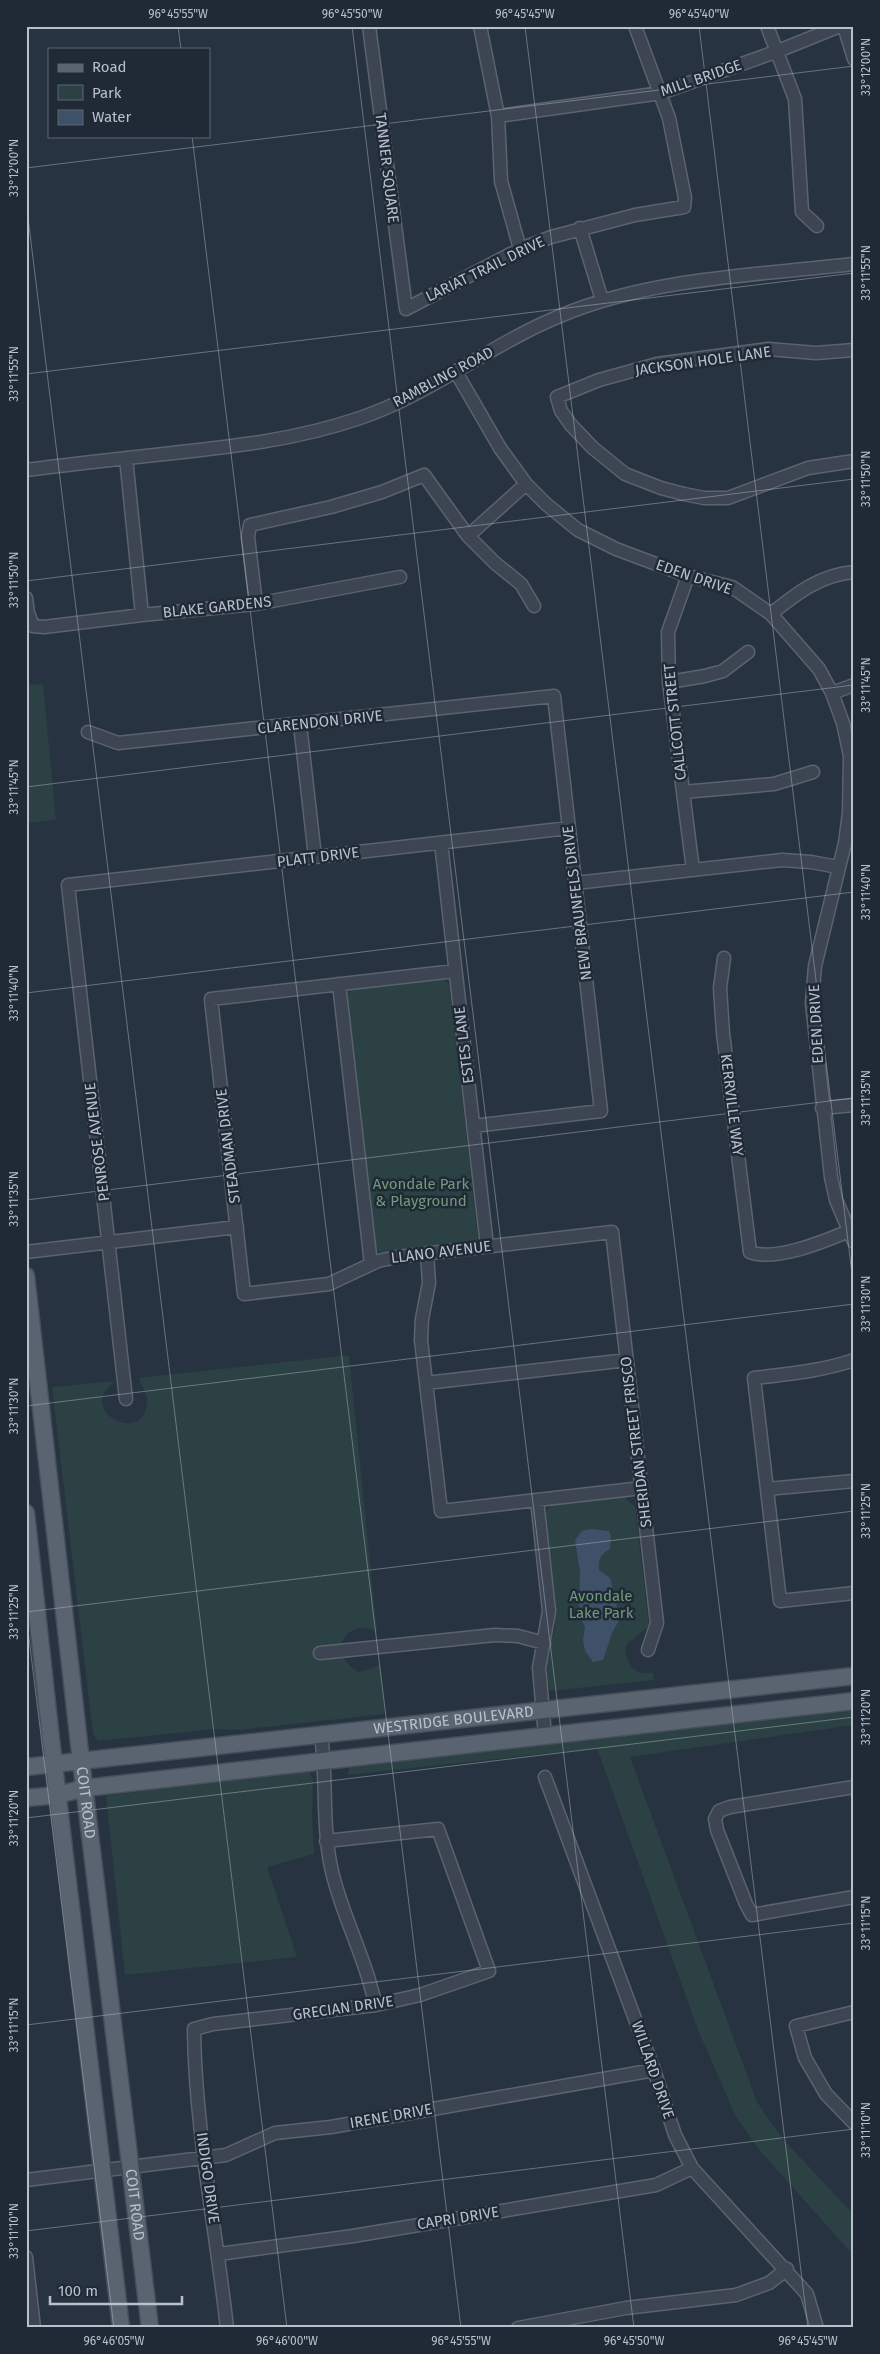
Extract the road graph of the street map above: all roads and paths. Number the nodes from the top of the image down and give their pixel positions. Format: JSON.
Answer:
{"nodes":[{"id":1,"x":369,"y":26,"type":"edge"},
{"id":2,"x":480,"y":26,"type":"edge"},
{"id":3,"x":635,"y":26,"type":"edge"},
{"id":4,"x":767,"y":26,"type":"edge"},
{"id":5,"x":840,"y":26,"type":"edge"},
{"id":6,"x":844,"y":26,"type":"edge"},
{"id":7,"x":778,"y":51,"type":"junction"},
{"id":8,"x":854,"y":59,"type":"edge"},
{"id":9,"x":660,"y":93,"type":"junction"},
{"id":10,"x":498,"y":116,"type":"junction"},
{"id":11,"x":817,"y":226,"type":"dead end"},
{"id":12,"x":580,"y":228,"type":"junction"},
{"id":13,"x":520,"y":249,"type":"junction"},
{"id":14,"x":854,"y":264,"type":"edge"},
{"id":15,"x":602,"y":300,"type":"junction"},
{"id":16,"x":406,"y":309,"type":"joint"},
{"id":17,"x":854,"y":350,"type":"edge"},
{"id":18,"x":456,"y":372,"type":"junction"},
{"id":19,"x":126,"y":458,"type":"junction"},
{"id":20,"x":854,"y":461,"type":"edge"},
{"id":21,"x":26,"y":470,"type":"edge"},
{"id":22,"x":526,"y":484,"type":"junction"},
{"id":23,"x":468,"y":536,"type":"junction"},
{"id":24,"x":854,"y":572,"type":"edge"},
{"id":25,"x":688,"y":576,"type":"junction"},
{"id":26,"x":400,"y":577,"type":"dead end"},
{"id":27,"x":26,"y":598,"type":"edge"},
{"id":28,"x":256,"y":604,"type":"junction"},
{"id":29,"x":534,"y":606,"type":"dead end"},
{"id":30,"x":771,"y":614,"type":"junction"},
{"id":31,"x":142,"y":615,"type":"junction"},
{"id":32,"x":748,"y":652,"type":"dead end"},
{"id":33,"x":669,"y":682,"type":"junction"},
{"id":34,"x":854,"y":685,"type":"edge"},
{"id":35,"x":832,"y":694,"type":"junction"},
{"id":36,"x":554,"y":696,"type":"joint"},
{"id":37,"x":300,"y":724,"type":"junction"},
{"id":38,"x":88,"y":732,"type":"dead end"},
{"id":39,"x":813,"y":772,"type":"dead end"},
{"id":40,"x":682,"y":792,"type":"junction"},
{"id":41,"x":569,"y":828,"type":"junction"},
{"id":42,"x":441,"y":843,"type":"junction"},
{"id":43,"x":315,"y":857,"type":"junction"},
{"id":44,"x":838,"y":867,"type":"junction"},
{"id":45,"x":693,"y":870,"type":"junction"},
{"id":46,"x":575,"y":883,"type":"junction"},
{"id":47,"x":68,"y":885,"type":"joint"},
{"id":48,"x":724,"y":958,"type":"dead end"},
{"id":49,"x":455,"y":971,"type":"junction"},
{"id":50,"x":339,"y":984,"type":"junction"},
{"id":51,"x":854,"y":1105,"type":"edge"},
{"id":52,"x":822,"y":1108,"type":"junction"},
{"id":53,"x":473,"y":1126,"type":"junction"},
{"id":54,"x":237,"y":1227,"type":"junction"},
{"id":55,"x":612,"y":1232,"type":"joint"},
{"id":56,"x":851,"y":1236,"type":"edge"},
{"id":57,"x":109,"y":1242,"type":"junction"},
{"id":58,"x":487,"y":1246,"type":"junction"},
{"id":59,"x":26,"y":1252,"type":"edge"},
{"id":60,"x":427,"y":1253,"type":"junction"},
{"id":61,"x":371,"y":1264,"type":"junction"},
{"id":62,"x":26,"y":1276,"type":"edge"},
{"id":63,"x":244,"y":1294,"type":"joint"},
{"id":64,"x":627,"y":1360,"type":"junction"},
{"id":65,"x":854,"y":1360,"type":"edge"},
{"id":66,"x":426,"y":1383,"type":"junction"},
{"id":67,"x":126,"y":1400,"type":"dead end"},
{"id":68,"x":854,"y":1481,"type":"edge"},
{"id":69,"x":642,"y":1488,"type":"junction"},
{"id":70,"x":767,"y":1489,"type":"junction"},
{"id":71,"x":537,"y":1500,"type":"junction"},
{"id":72,"x":26,"y":1513,"type":"edge"},
{"id":73,"x":854,"y":1592,"type":"edge"},
{"id":74,"x":544,"y":1643,"type":"junction"},
{"id":75,"x":648,"y":1650,"type":"dead end"},
{"id":76,"x":320,"y":1653,"type":"dead end"},
{"id":77,"x":854,"y":1676,"type":"edge"},
{"id":78,"x":854,"y":1700,"type":"edge"},
{"id":79,"x":542,"y":1710,"type":"junction"},
{"id":80,"x":321,"y":1734,"type":"junction"},
{"id":81,"x":545,"y":1736,"type":"junction"},
{"id":82,"x":81,"y":1761,"type":"junction"},
{"id":83,"x":325,"y":1761,"type":"junction"},
{"id":84,"x":54,"y":1764,"type":"junction"},
{"id":85,"x":26,"y":1767,"type":"edge"},
{"id":86,"x":545,"y":1777,"type":"dead end"},
{"id":87,"x":854,"y":1787,"type":"edge"},
{"id":88,"x":85,"y":1788,"type":"junction"},
{"id":89,"x":58,"y":1795,"type":"junction"},
{"id":90,"x":26,"y":1798,"type":"edge"},
{"id":91,"x":326,"y":1841,"type":"junction"},
{"id":92,"x":854,"y":1897,"type":"edge"},
{"id":93,"x":376,"y":2005,"type":"junction"},
{"id":94,"x":854,"y":2012,"type":"edge"},
{"id":95,"x":194,"y":2029,"type":"joint"},
{"id":96,"x":654,"y":2070,"type":"junction"},
{"id":97,"x":854,"y":2123,"type":"edge"},
{"id":98,"x":204,"y":2159,"type":"junction"},
{"id":99,"x":132,"y":2168,"type":"junction"},
{"id":100,"x":692,"y":2168,"type":"junction"},
{"id":101,"x":102,"y":2172,"type":"junction"},
{"id":102,"x":26,"y":2180,"type":"edge"},
{"id":103,"x":219,"y":2254,"type":"junction"},
{"id":104,"x":26,"y":2257,"type":"edge"},
{"id":105,"x":787,"y":2270,"type":"junction"},
{"id":106,"x":31,"y":2323,"type":"edge"},
{"id":107,"x":121,"y":2328,"type":"edge"},
{"id":108,"x":150,"y":2328,"type":"edge"},
{"id":109,"x":227,"y":2328,"type":"edge"},
{"id":110,"x":518,"y":2328,"type":"edge"},
{"id":111,"x":817,"y":2328,"type":"edge"}],
"edges":[{"from":1,"to":16,"type":"street","name":"TANNER SQUARE"},
{"from":2,"to":10,"type":"street"},
{"from":3,"to":9,"type":"street"},
{"from":4,"to":7,"type":"street"},
{"from":5,"to":7,"type":"street","name":"MILL BRIDGE"},
{"from":6,"to":8,"type":"street"},
{"from":7,"to":9,"type":"street","name":"MILL BRIDGE"},
{"from":7,"to":11,"type":"street"},
{"from":9,"to":10,"type":"street","name":"MILL BRIDGE"},
{"from":9,"to":12,"type":"street","name":"LARIAT TRAIL DRIVE"},
{"from":10,"to":13,"type":"street"},
{"from":12,"to":13,"type":"street","name":"LARIAT TRAIL DRIVE"},
{"from":12,"to":15,"type":"street"},
{"from":13,"to":16,"type":"street","name":"LARIAT TRAIL DRIVE"},
{"from":14,"to":15,"type":"street","name":"RAMBLING ROAD"},
{"from":15,"to":18,"type":"street","name":"RAMBLING ROAD"},
{"from":17,"to":20,"type":"street","name":"JACKSON HOLE LANE"},
{"from":18,"to":19,"type":"street","name":"RAMBLING ROAD"},
{"from":18,"to":22,"type":"street","name":"EDEN DRIVE"},
{"from":19,"to":21,"type":"street","name":"RAMBLING ROAD"},
{"from":19,"to":31,"type":"street"},
{"from":22,"to":23,"type":"street"},
{"from":22,"to":25,"type":"street","name":"EDEN DRIVE"},
{"from":23,"to":28,"type":"street"},
{"from":23,"to":29,"type":"street"},
{"from":24,"to":30,"type":"street"},
{"from":25,"to":30,"type":"street","name":"EDEN DRIVE"},
{"from":25,"to":33,"type":"street","name":"CALLCOTT STREET"},
{"from":26,"to":28,"type":"street","name":"BLAKE GARDENS"},
{"from":27,"to":31,"type":"street","name":"BLAKE GARDENS"},
{"from":28,"to":31,"type":"street","name":"BLAKE GARDENS"},
{"from":30,"to":35,"type":"street","name":"EDEN DRIVE"},
{"from":32,"to":33,"type":"street"},
{"from":33,"to":40,"type":"street","name":"CALLCOTT STREET"},
{"from":34,"to":35,"type":"street"},
{"from":35,"to":44,"type":"street","name":"EDEN DRIVE"},
{"from":36,"to":37,"type":"street","name":"CLARENDON DRIVE"},
{"from":36,"to":41,"type":"street","name":"NEW BRAUNFELS DRIVE"},
{"from":37,"to":38,"type":"street","name":"CLARENDON DRIVE"},
{"from":37,"to":43,"type":"street"},
{"from":39,"to":40,"type":"street"},
{"from":40,"to":45,"type":"street","name":"CALLCOTT STREET"},
{"from":41,"to":42,"type":"street","name":"PLATT DRIVE"},
{"from":41,"to":46,"type":"street","name":"NEW BRAUNFELS DRIVE"},
{"from":42,"to":43,"type":"street","name":"PLATT DRIVE"},
{"from":42,"to":49,"type":"street","name":"ESTES LANE"},
{"from":43,"to":47,"type":"street","name":"PLATT DRIVE"},
{"from":44,"to":45,"type":"street"},
{"from":44,"to":52,"type":"street","name":"EDEN DRIVE"},
{"from":45,"to":46,"type":"street"},
{"from":46,"to":53,"type":"street","name":"NEW BRAUNFELS DRIVE"},
{"from":47,"to":57,"type":"street","name":"PENROSE AVENUE"},
{"from":48,"to":56,"type":"street","name":"KERRVILLE WAY"},
{"from":49,"to":50,"type":"street"},
{"from":49,"to":53,"type":"street","name":"ESTES LANE"},
{"from":50,"to":54,"type":"street","name":"STEADMAN DRIVE"},
{"from":50,"to":61,"type":"street"},
{"from":51,"to":52,"type":"street"},
{"from":52,"to":56,"type":"street","name":"EDEN DRIVE"},
{"from":53,"to":58,"type":"street","name":"ESTES LANE"},
{"from":54,"to":57,"type":"street"},
{"from":54,"to":63,"type":"street","name":"STEADMAN DRIVE"},
{"from":55,"to":58,"type":"street","name":"LLANO AVENUE"},
{"from":55,"to":64,"type":"street","name":"SHERIDAN STREET FRISCO"},
{"from":57,"to":59,"type":"street"},
{"from":57,"to":67,"type":"street","name":"PENROSE AVENUE"},
{"from":58,"to":60,"type":"street","name":"LLANO AVENUE"},
{"from":60,"to":61,"type":"street","name":"LLANO AVENUE"},
{"from":60,"to":66,"type":"street"},
{"from":61,"to":63,"type":"street","name":"LLANO AVENUE"},
{"from":62,"to":82,"type":"main road","name":"COIT ROAD"},
{"from":64,"to":66,"type":"street"},
{"from":64,"to":69,"type":"street","name":"SHERIDAN STREET FRISCO"},
{"from":65,"to":70,"type":"street"},
{"from":66,"to":71,"type":"street"},
{"from":68,"to":70,"type":"street"},
{"from":69,"to":71,"type":"street"},
{"from":69,"to":75,"type":"street","name":"SHERIDAN STREET FRISCO"},
{"from":70,"to":73,"type":"street"},
{"from":71,"to":74,"type":"street"},
{"from":72,"to":84,"type":"main road","name":"COIT ROAD"},
{"from":74,"to":76,"type":"street"},
{"from":74,"to":79,"type":"street"},
{"from":77,"to":79,"type":"main road","name":"WESTRIDGE BOULEVARD"},
{"from":78,"to":81,"type":"main road","name":"WESTRIDGE BOULEVARD"},
{"from":79,"to":80,"type":"main road","name":"WESTRIDGE BOULEVARD"},
{"from":79,"to":81,"type":"street"},
{"from":80,"to":82,"type":"main road","name":"WESTRIDGE BOULEVARD"},
{"from":80,"to":83,"type":"street"},
{"from":81,"to":83,"type":"main road","name":"WESTRIDGE BOULEVARD"},
{"from":82,"to":84,"type":"main road","name":"WESTRIDGE BOULEVARD"},
{"from":82,"to":88,"type":"main road","name":"COIT ROAD"},
{"from":83,"to":88,"type":"main road","name":"WESTRIDGE BOULEVARD"},
{"from":83,"to":91,"type":"street"},
{"from":84,"to":85,"type":"main road","name":"WESTRIDGE BOULEVARD"},
{"from":84,"to":89,"type":"main road","name":"COIT ROAD"},
{"from":86,"to":96,"type":"street","name":"WILLARD DRIVE"},
{"from":87,"to":92,"type":"street"},
{"from":88,"to":89,"type":"main road","name":"WESTRIDGE BOULEVARD"},
{"from":88,"to":99,"type":"main road","name":"COIT ROAD"},
{"from":89,"to":90,"type":"main road","name":"WESTRIDGE BOULEVARD"},
{"from":89,"to":101,"type":"main road","name":"COIT ROAD"},
{"from":91,"to":93,"type":"street"},
{"from":91,"to":93,"type":"street","name":"GRECIAN DRIVE"},
{"from":93,"to":95,"type":"street","name":"GRECIAN DRIVE"},
{"from":94,"to":97,"type":"street"},
{"from":95,"to":98,"type":"street","name":"INDIGO DRIVE"},
{"from":96,"to":98,"type":"street","name":"IRENE DRIVE"},
{"from":96,"to":100,"type":"street","name":"WILLARD DRIVE"},
{"from":98,"to":99,"type":"street","name":"IRENE DRIVE"},
{"from":98,"to":103,"type":"street","name":"INDIGO DRIVE"},
{"from":99,"to":101,"type":"street","name":"IRENE DRIVE"},
{"from":99,"to":108,"type":"main road","name":"COIT ROAD"},
{"from":100,"to":103,"type":"street","name":"CAPRI DRIVE"},
{"from":100,"to":105,"type":"street","name":"WILLARD DRIVE"},
{"from":101,"to":102,"type":"street","name":"IRENE DRIVE"},
{"from":101,"to":107,"type":"main road","name":"COIT ROAD"},
{"from":103,"to":109,"type":"street","name":"INDIGO DRIVE"},
{"from":104,"to":106,"type":"street"},
{"from":105,"to":110,"type":"street"},
{"from":105,"to":111,"type":"street","name":"WILLARD DRIVE"}]}
